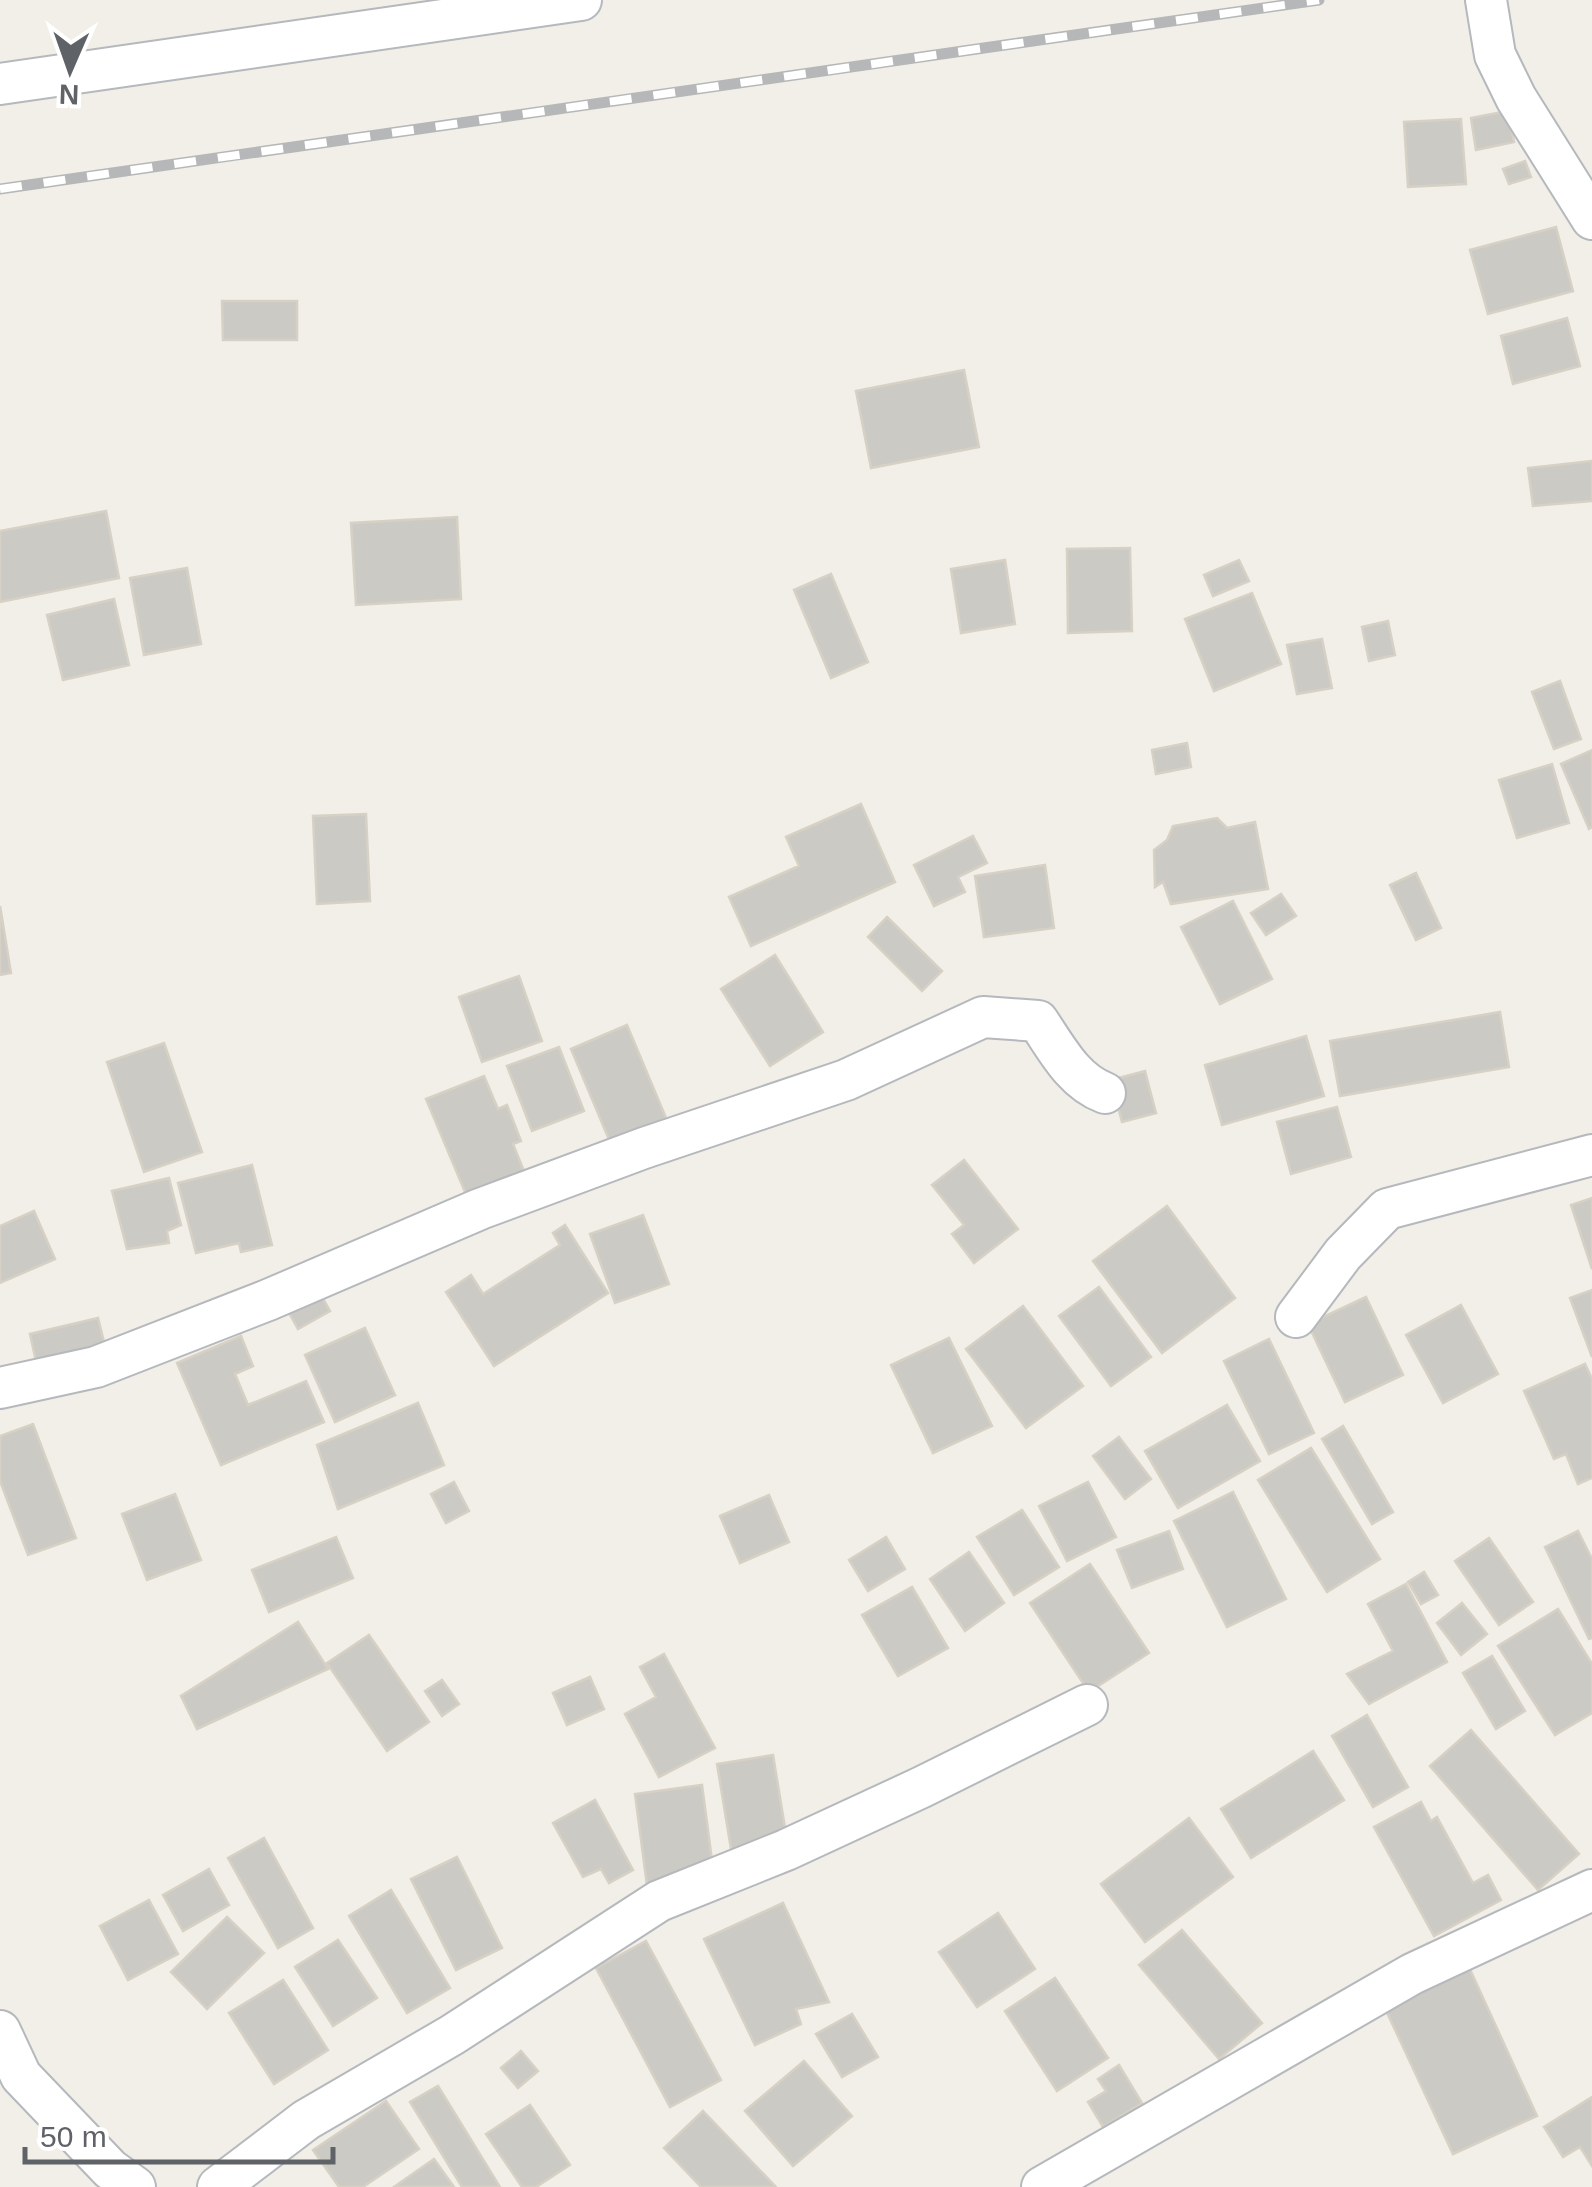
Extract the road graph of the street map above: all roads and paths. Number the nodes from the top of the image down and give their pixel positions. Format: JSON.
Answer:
{"nodes":[{"id":1,"x":581,"y":0,"type":"edge"},
{"id":2,"x":1486,"y":0,"type":"edge"},
{"id":3,"x":0,"y":84,"type":"edge"},
{"id":4,"x":1592,"y":219,"type":"edge"},
{"id":5,"x":1105,"y":1093,"type":"dead end"},
{"id":6,"x":1592,"y":1155,"type":"edge"},
{"id":7,"x":1296,"y":1317,"type":"dead end"},
{"id":8,"x":0,"y":1388,"type":"edge"},
{"id":9,"x":1087,"y":1706,"type":"dead end"},
{"id":10,"x":1592,"y":1890,"type":"edge"},
{"id":11,"x":0,"y":2031,"type":"edge"},
{"id":12,"x":134,"y":2187,"type":"edge"},
{"id":13,"x":218,"y":2187,"type":"edge"},
{"id":14,"x":1042,"y":2187,"type":"edge"}],
"edges":[{"from":1,"to":3,"type":"street"},
{"from":2,"to":4,"type":"street"},
{"from":5,"to":8,"type":"street"},
{"from":6,"to":7,"type":"street"},
{"from":9,"to":13,"type":"street"},
{"from":10,"to":14,"type":"street"},
{"from":11,"to":12,"type":"street"}]}
